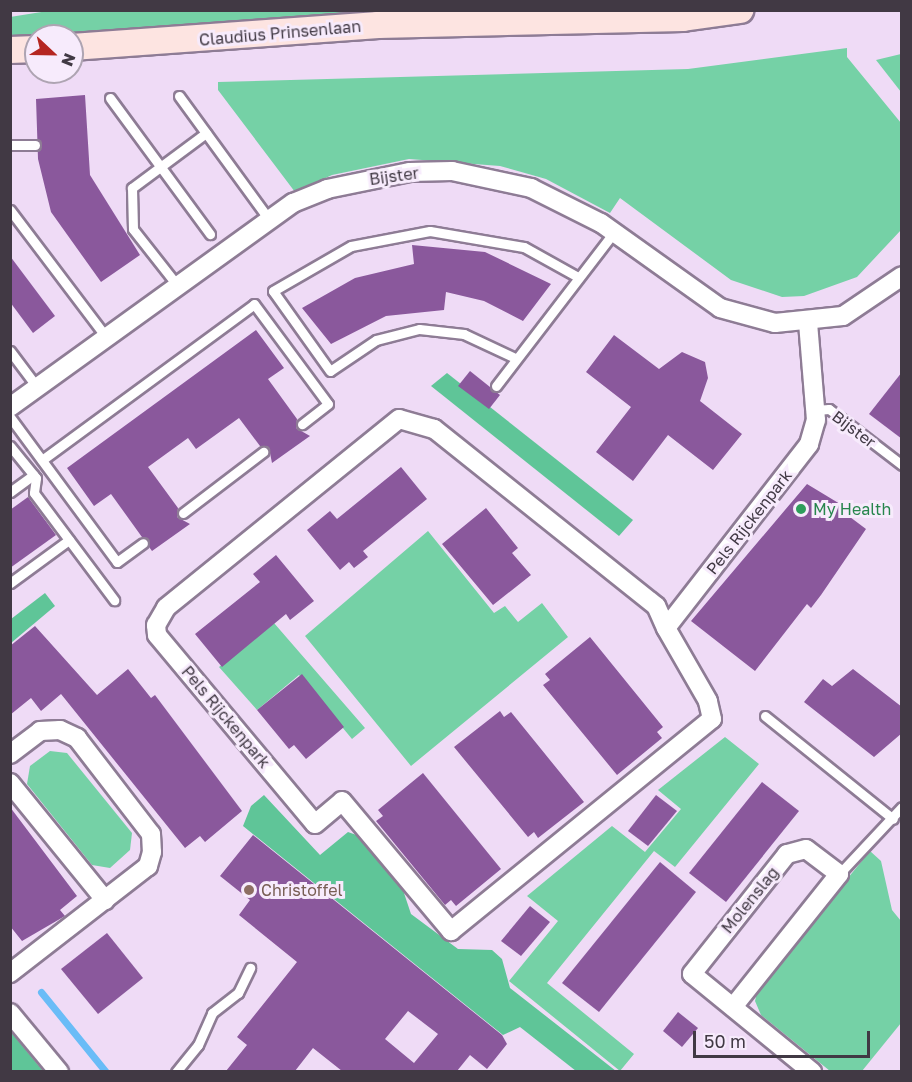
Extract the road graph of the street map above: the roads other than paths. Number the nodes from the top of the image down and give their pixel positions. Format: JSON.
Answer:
{"nodes":[{"id":1,"x":740,"y":10,"type":"edge"},
{"id":2,"x":84,"y":46,"type":"edge"},
{"id":3,"x":179,"y":96,"type":"dead end"},
{"id":4,"x":110,"y":98,"type":"dead end"},
{"id":5,"x":206,"y":133,"type":"junction"},
{"id":6,"x":10,"y":145,"type":"edge"},
{"id":7,"x":34,"y":145,"type":"dead end"},
{"id":8,"x":161,"y":167,"type":"junction"},
{"id":9,"x":10,"y":210,"type":"edge"},
{"id":10,"x":268,"y":218,"type":"junction"},
{"id":11,"x":614,"y":232,"type":"junction"},
{"id":12,"x":210,"y":234,"type":"dead end"},
{"id":13,"x":900,"y":275,"type":"edge"},
{"id":14,"x":578,"y":277,"type":"junction"},
{"id":15,"x":177,"y":285,"type":"junction"},
{"id":16,"x":808,"y":323,"type":"junction"},
{"id":17,"x":106,"y":337,"type":"junction"},
{"id":18,"x":10,"y":351,"type":"edge"},
{"id":19,"x":513,"y":357,"type":"junction"},
{"id":20,"x":496,"y":386,"type":"dead end"},
{"id":21,"x":38,"y":387,"type":"junction"},
{"id":22,"x":10,"y":407,"type":"edge"},
{"id":23,"x":815,"y":410,"type":"junction"},
{"id":24,"x":10,"y":417,"type":"edge"},
{"id":25,"x":302,"y":424,"type":"dead end"},
{"id":26,"x":10,"y":446,"type":"edge"},
{"id":27,"x":263,"y":453,"type":"dead end"},
{"id":28,"x":42,"y":460,"type":"junction"},
{"id":29,"x":902,"y":465,"type":"edge"},
{"id":30,"x":33,"y":475,"type":"junction"},
{"id":31,"x":10,"y":492,"type":"edge"},
{"id":32,"x":183,"y":513,"type":"dead end"},
{"id":33,"x":69,"y":540,"type":"junction"},
{"id":34,"x":143,"y":543,"type":"dead end"},
{"id":35,"x":10,"y":583,"type":"edge"},
{"id":36,"x":114,"y":600,"type":"dead end"},
{"id":37,"x":666,"y":628,"type":"junction"},
{"id":38,"x":765,"y":716,"type":"dead end"},
{"id":39,"x":10,"y":754,"type":"edge"},
{"id":40,"x":10,"y":783,"type":"edge"},
{"id":41,"x":902,"y":807,"type":"edge"},
{"id":42,"x":893,"y":819,"type":"junction"},
{"id":43,"x":839,"y":874,"type":"junction"},
{"id":44,"x":105,"y":900,"type":"junction"},
{"id":45,"x":250,"y":968,"type":"dead end"},
{"id":46,"x":10,"y":973,"type":"edge"},
{"id":47,"x":733,"y":1007,"type":"junction"},
{"id":48,"x":10,"y":1013,"type":"edge"},
{"id":49,"x":59,"y":1071,"type":"edge"},
{"id":50,"x":176,"y":1071,"type":"edge"},
{"id":51,"x":813,"y":1071,"type":"edge"}],
"edges":[{"from":1,"to":2,"type":"main road","name":"Claudius Prinsenlaan"},
{"from":3,"to":5,"type":"lane"},
{"from":4,"to":8,"type":"lane"},
{"from":5,"to":8,"type":"lane"},
{"from":5,"to":10,"type":"lane"},
{"from":6,"to":7,"type":"lane"},
{"from":8,"to":12,"type":"lane"},
{"from":8,"to":15,"type":"lane"},
{"from":9,"to":17,"type":"lane"},
{"from":10,"to":11,"type":"street","name":"Bijster"},
{"from":10,"to":15,"type":"street","name":"Bijster"},
{"from":11,"to":14,"type":"lane"},
{"from":11,"to":16,"type":"street","name":"Bijster"},
{"from":13,"to":16,"type":"street","name":"Bijster"},
{"from":14,"to":19,"type":"lane"},
{"from":14,"to":19,"type":"lane"},
{"from":15,"to":17,"type":"street","name":"Bijster"},
{"from":16,"to":23,"type":"street","name":"Bijster"},
{"from":17,"to":21,"type":"street","name":"Bijster"},
{"from":18,"to":21,"type":"lane"},
{"from":19,"to":20,"type":"lane"},
{"from":21,"to":22,"type":"street","name":"Bijster"},
{"from":23,"to":29,"type":"lane","name":"Bijster"},
{"from":23,"to":37,"type":"street","name":"Pels Rijckenpark"},
{"from":24,"to":28,"type":"lane"},
{"from":25,"to":28,"type":"lane"},
{"from":26,"to":30,"type":"lane"},
{"from":27,"to":32,"type":"lane"},
{"from":28,"to":34,"type":"lane"},
{"from":30,"to":31,"type":"lane"},
{"from":30,"to":33,"type":"lane"},
{"from":33,"to":35,"type":"lane"},
{"from":33,"to":36,"type":"lane"},
{"from":37,"to":37,"type":"street","name":"Pels Rijckenpark"},
{"from":38,"to":42,"type":"lane"},
{"from":39,"to":44,"type":"street"},
{"from":40,"to":44,"type":"street"},
{"from":41,"to":42,"type":"lane"},
{"from":42,"to":43,"type":"lane"},
{"from":43,"to":47,"type":"street"},
{"from":43,"to":47,"type":"street","name":"Molenslag"},
{"from":44,"to":46,"type":"street"},
{"from":45,"to":50,"type":"lane"},
{"from":47,"to":51,"type":"street","name":"Molenslag"},
{"from":48,"to":49,"type":"street"}]}
